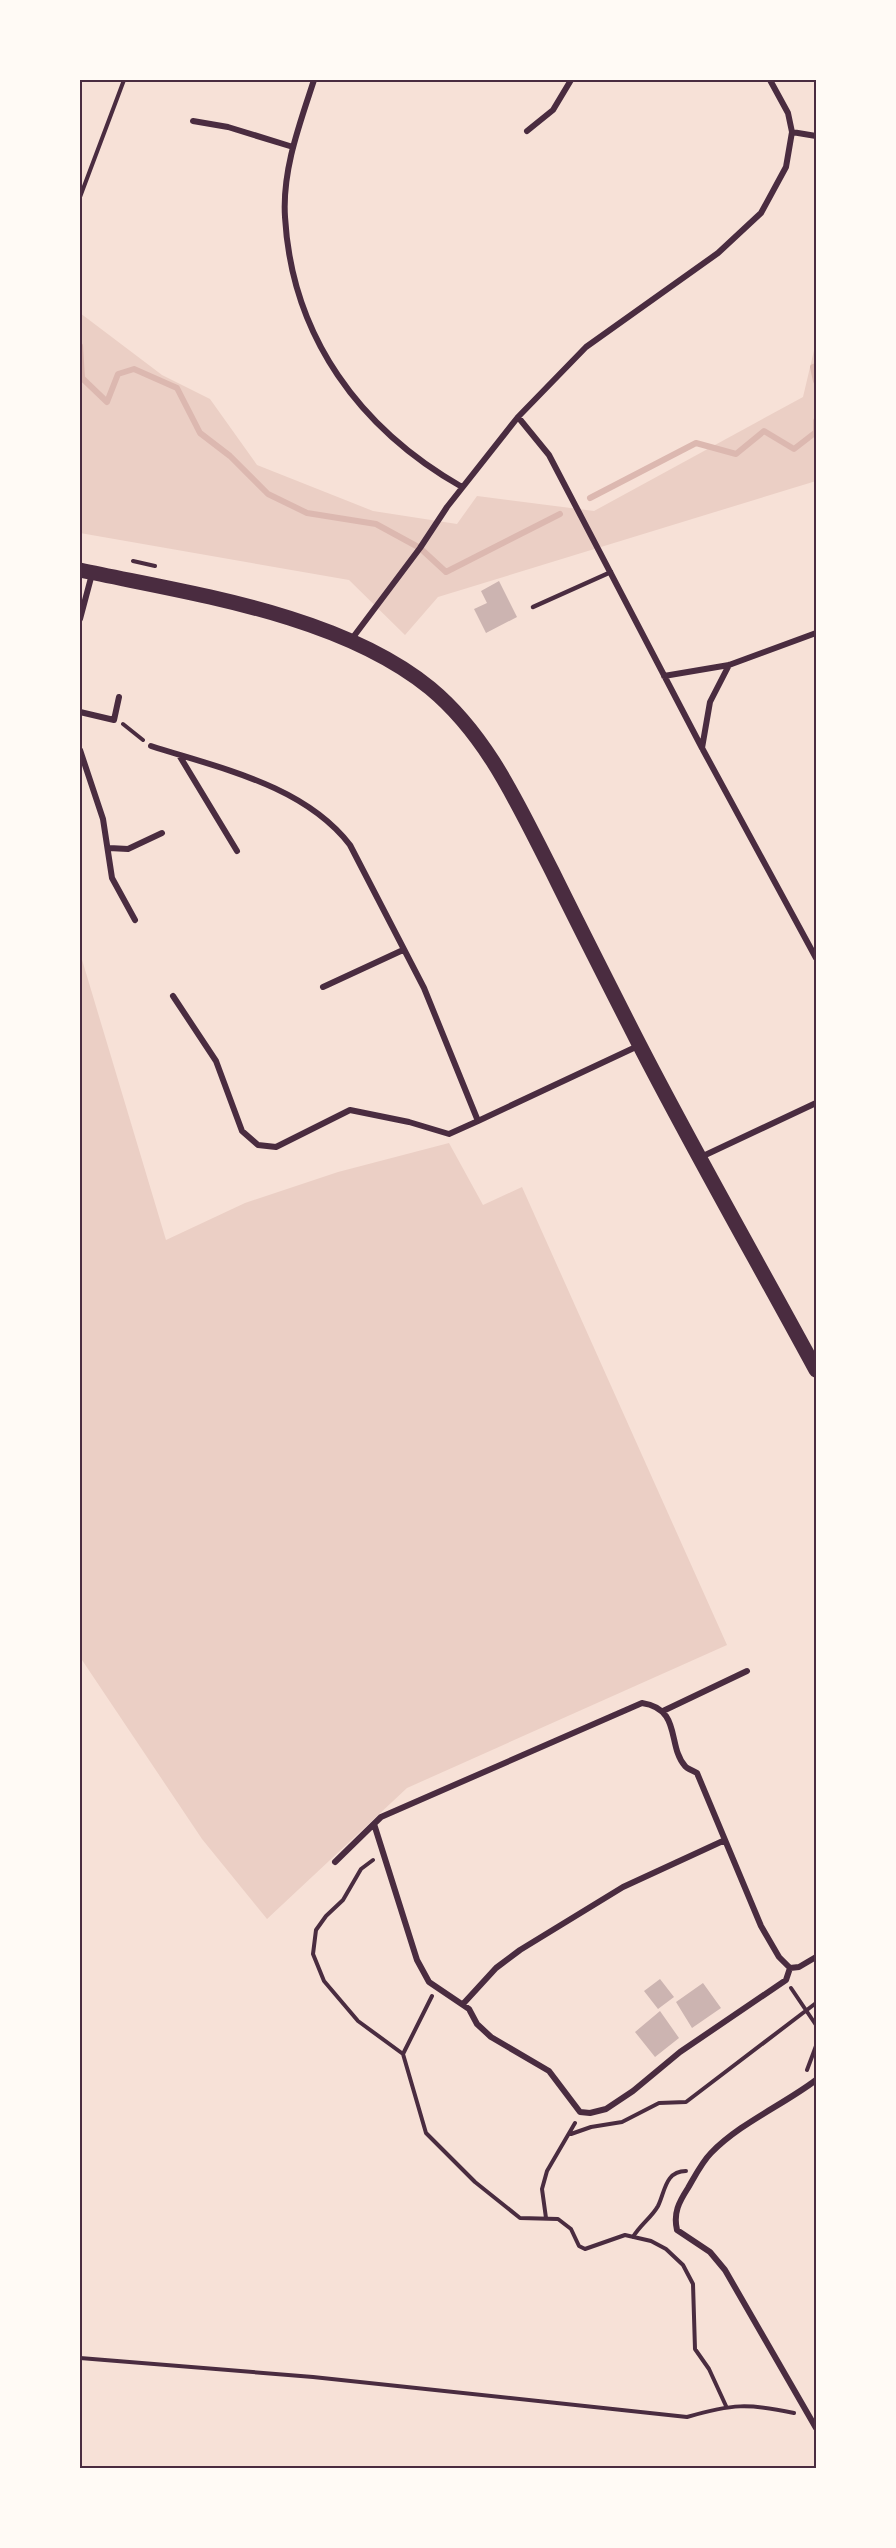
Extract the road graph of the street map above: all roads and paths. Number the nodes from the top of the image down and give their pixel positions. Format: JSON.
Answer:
{"nodes":[{"id":1,"x":124,"y":80,"type":"edge"},
{"id":2,"x":314,"y":80,"type":"edge"},
{"id":3,"x":571,"y":80,"type":"edge"},
{"id":4,"x":770,"y":80,"type":"edge"},
{"id":5,"x":193,"y":121,"type":"dead end"},
{"id":6,"x":527,"y":131,"type":"dead end"},
{"id":7,"x":792,"y":132,"type":"junction"},
{"id":8,"x":816,"y":136,"type":"edge"},
{"id":9,"x":293,"y":147,"type":"junction"},
{"id":10,"x":80,"y":197,"type":"edge"},
{"id":11,"x":518,"y":417,"type":"junction"},
{"id":12,"x":462,"y":487,"type":"junction"},
{"id":13,"x":86,"y":572,"type":"edge"},
{"id":14,"x":611,"y":572,"type":"junction"},
{"id":15,"x":533,"y":607,"type":"dead end"},
{"id":16,"x":80,"y":619,"type":"edge"},
{"id":17,"x":816,"y":633,"type":"edge"},
{"id":18,"x":350,"y":641,"type":"junction"},
{"id":19,"x":729,"y":664,"type":"junction"},
{"id":20,"x":664,"y":676,"type":"junction"},
{"id":21,"x":119,"y":697,"type":"dead end"},
{"id":22,"x":80,"y":712,"type":"edge"},
{"id":23,"x":114,"y":720,"type":"junction"},
{"id":24,"x":151,"y":746,"type":"joint"},
{"id":25,"x":702,"y":748,"type":"junction"},
{"id":26,"x":80,"y":750,"type":"edge"},
{"id":27,"x":179,"y":755,"type":"junction"},
{"id":28,"x":162,"y":833,"type":"dead end"},
{"id":29,"x":109,"y":848,"type":"junction"},
{"id":30,"x":237,"y":851,"type":"dead end"},
{"id":31,"x":135,"y":920,"type":"dead end"},
{"id":32,"x":404,"y":950,"type":"junction"},
{"id":33,"x":816,"y":958,"type":"edge"},
{"id":34,"x":324,"y":987,"type":"dead end"},
{"id":35,"x":173,"y":996,"type":"dead end"},
{"id":36,"x":640,"y":1045,"type":"junction"},
{"id":37,"x":816,"y":1103,"type":"edge"},
{"id":38,"x":478,"y":1121,"type":"junction"},
{"id":39,"x":701,"y":1157,"type":"junction"},
{"id":40,"x":816,"y":1370,"type":"edge"},
{"id":41,"x":747,"y":1671,"type":"dead end"},
{"id":42,"x":663,"y":1711,"type":"junction"},
{"id":43,"x":374,"y":1824,"type":"junction"},
{"id":44,"x":725,"y":1840,"type":"junction"},
{"id":45,"x":383,"y":1852,"type":"junction"},
{"id":46,"x":335,"y":1862,"type":"dead end"},
{"id":47,"x":816,"y":1957,"type":"edge"},
{"id":48,"x":790,"y":1968,"type":"junction"},
{"id":49,"x":786,"y":1980,"type":"junction"},
{"id":50,"x":436,"y":1987,"type":"junction"},
{"id":51,"x":816,"y":2003,"type":"edge"},
{"id":52,"x":463,"y":2004,"type":"junction"},
{"id":53,"x":807,"y":2010,"type":"junction"},
{"id":54,"x":816,"y":2025,"type":"edge"},
{"id":55,"x":816,"y":2046,"type":"edge"},
{"id":56,"x":403,"y":2054,"type":"junction"},
{"id":57,"x":815,"y":2081,"type":"edge"},
{"id":58,"x":580,"y":2112,"type":"junction"},
{"id":59,"x":570,"y":2134,"type":"junction"},
{"id":60,"x":699,"y":2170,"type":"junction"},
{"id":61,"x":546,"y":2218,"type":"junction"},
{"id":62,"x":633,"y":2237,"type":"junction"},
{"id":63,"x":80,"y":2358,"type":"edge"},
{"id":64,"x":726,"y":2406,"type":"junction"},
{"id":65,"x":810,"y":2416,"type":"junction"},
{"id":66,"x":816,"y":2428,"type":"edge"}],
"edges":[{"from":1,"to":10,"type":"path"},
{"from":2,"to":9,"type":"street"},
{"from":3,"to":6,"type":"street"},
{"from":4,"to":7,"type":"street"},
{"from":5,"to":9,"type":"street"},
{"from":7,"to":8,"type":"street"},
{"from":7,"to":11,"type":"street"},
{"from":9,"to":12,"type":"street"},
{"from":11,"to":12,"type":"street"},
{"from":11,"to":14,"type":"street"},
{"from":12,"to":18,"type":"street"},
{"from":13,"to":16,"type":"street"},
{"from":13,"to":18,"type":"main road"},
{"from":14,"to":15,"type":"lane"},
{"from":14,"to":20,"type":"street"},
{"from":17,"to":19,"type":"street"},
{"from":18,"to":36,"type":"main road"},
{"from":19,"to":20,"type":"street"},
{"from":19,"to":25,"type":"street"},
{"from":20,"to":25,"type":"street"},
{"from":21,"to":23,"type":"street"},
{"from":22,"to":23,"type":"street"},
{"from":23,"to":24,"type":"path"},
{"from":24,"to":27,"type":"street"},
{"from":25,"to":33,"type":"street"},
{"from":26,"to":29,"type":"street"},
{"from":27,"to":30,"type":"street"},
{"from":27,"to":32,"type":"street"},
{"from":28,"to":29,"type":"street"},
{"from":29,"to":31,"type":"street"},
{"from":32,"to":34,"type":"street"},
{"from":32,"to":38,"type":"street"},
{"from":35,"to":38,"type":"street"},
{"from":36,"to":38,"type":"street"},
{"from":36,"to":39,"type":"main road"},
{"from":37,"to":39,"type":"street"},
{"from":39,"to":40,"type":"main road"},
{"from":41,"to":42,"type":"street"},
{"from":42,"to":43,"type":"street"},
{"from":42,"to":44,"type":"street"},
{"from":43,"to":45,"type":"street"},
{"from":43,"to":46,"type":"street"},
{"from":44,"to":48,"type":"street"},
{"from":44,"to":52,"type":"street"},
{"from":45,"to":50,"type":"street"},
{"from":45,"to":56,"type":"path"},
{"from":47,"to":48,"type":"street"},
{"from":48,"to":49,"type":"street"},
{"from":49,"to":53,"type":"path"},
{"from":49,"to":58,"type":"street"},
{"from":50,"to":52,"type":"street"},
{"from":50,"to":56,"type":"path"},
{"from":51,"to":53,"type":"path"},
{"from":52,"to":58,"type":"street"},
{"from":53,"to":54,"type":"path"},
{"from":53,"to":59,"type":"path"},
{"from":55,"to":57,"type":"path"},
{"from":56,"to":61,"type":"path"},
{"from":57,"to":60,"type":"street"},
{"from":58,"to":59,"type":"path"},
{"from":59,"to":61,"type":"path"},
{"from":60,"to":62,"type":"path"},
{"from":60,"to":65,"type":"street"},
{"from":61,"to":62,"type":"path"},
{"from":62,"to":64,"type":"path"},
{"from":63,"to":64,"type":"path"},
{"from":64,"to":65,"type":"path"},
{"from":65,"to":66,"type":"street"}]}
